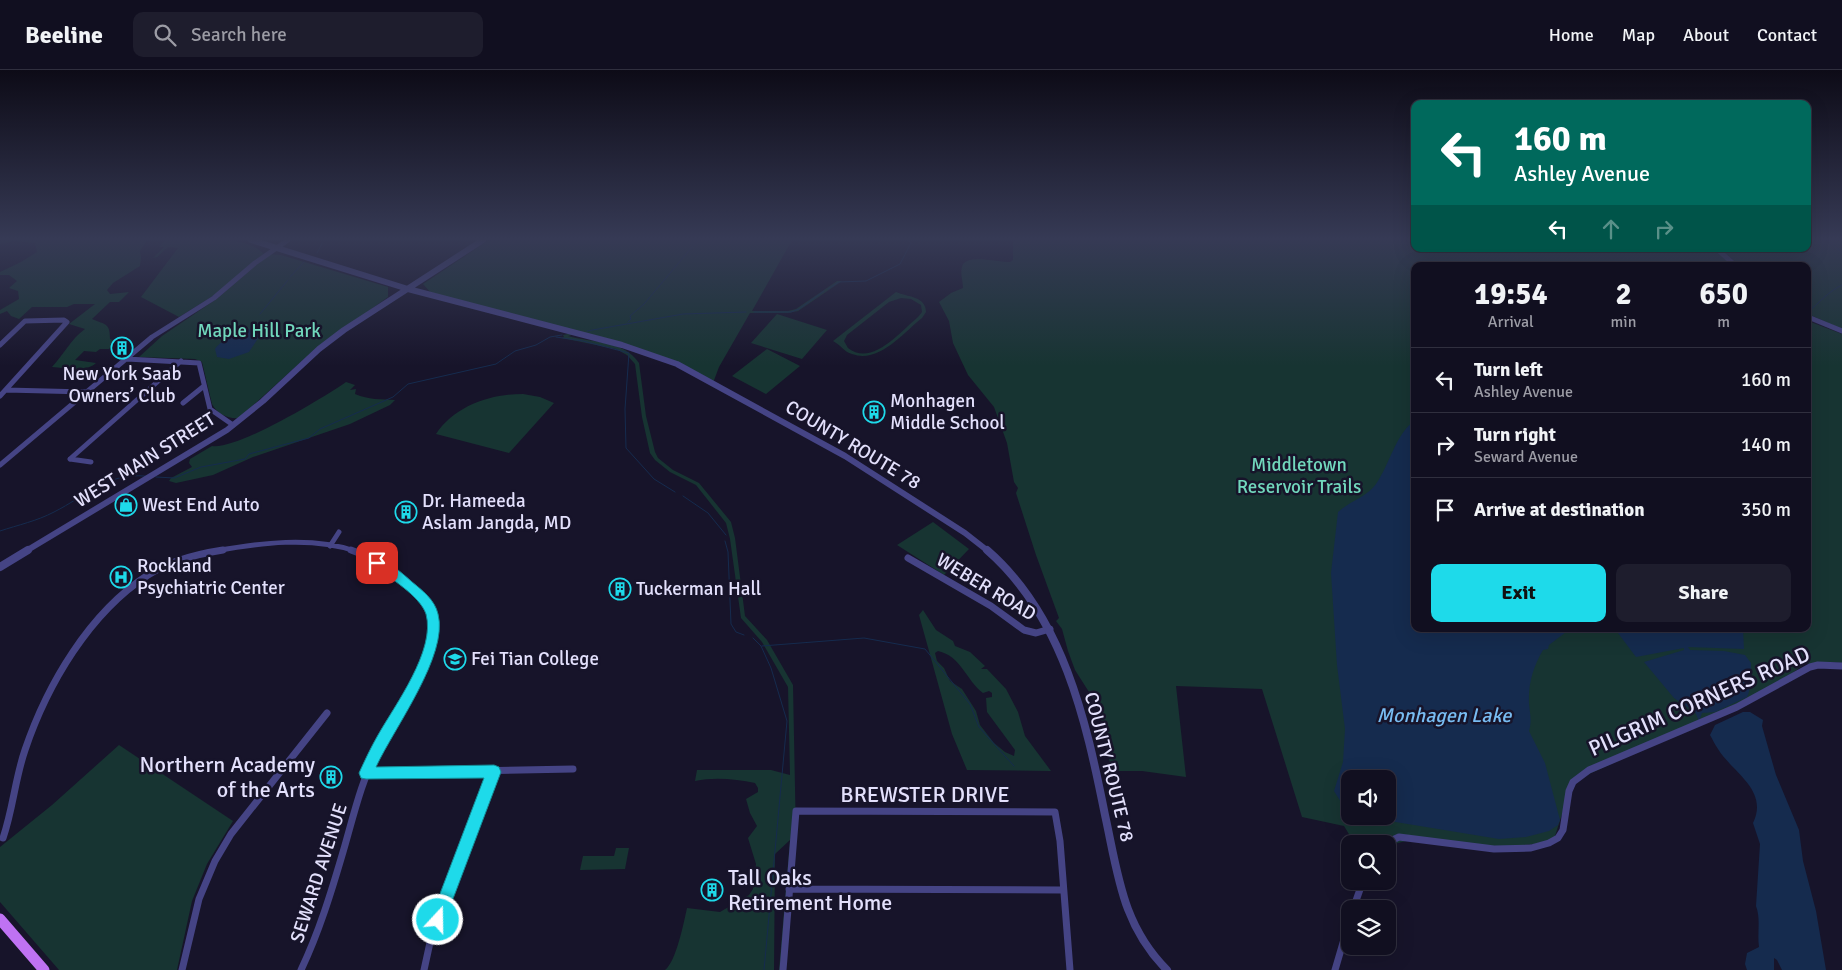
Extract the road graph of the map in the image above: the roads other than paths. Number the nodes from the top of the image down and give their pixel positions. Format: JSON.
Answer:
{"nodes":[{"id":1,"x":234,"y":282,"type":"edge"},
{"id":2,"x":385,"y":282,"type":"edge"},
{"id":3,"x":419,"y":282,"type":"edge"},
{"id":4,"x":408,"y":289,"type":"junction"},
{"id":5,"x":1811,"y":318,"type":"edge"},
{"id":6,"x":1842,"y":331,"type":"edge"},
{"id":7,"x":0,"y":344,"type":"edge"},
{"id":8,"x":127,"y":359,"type":"junction"},
{"id":9,"x":181,"y":361,"type":"junction"},
{"id":10,"x":204,"y":386,"type":"junction"},
{"id":11,"x":6,"y":390,"type":"junction"},
{"id":12,"x":87,"y":392,"type":"junction"},
{"id":13,"x":0,"y":396,"type":"edge"},
{"id":14,"x":183,"y":403,"type":"dead end"},
{"id":15,"x":233,"y":425,"type":"junction"},
{"id":16,"x":91,"y":462,"type":"dead end"},
{"id":17,"x":0,"y":465,"type":"edge"},
{"id":18,"x":339,"y":532,"type":"dead end"},
{"id":19,"x":330,"y":546,"type":"junction"},
{"id":20,"x":908,"y":558,"type":"dead end"},
{"id":21,"x":0,"y":568,"type":"edge"},
{"id":22,"x":1050,"y":629,"type":"junction"},
{"id":23,"x":1842,"y":666,"type":"edge"},
{"id":24,"x":327,"y":713,"type":"dead end"},
{"id":25,"x":573,"y":769,"type":"dead end"},
{"id":26,"x":494,"y":772,"type":"junction"},
{"id":27,"x":366,"y":773,"type":"junction"},
{"id":28,"x":3,"y":838,"type":"dead end"},
{"id":29,"x":1396,"y":838,"type":"edge"},
{"id":30,"x":789,"y":889,"type":"junction"},
{"id":31,"x":1062,"y":890,"type":"junction"},
{"id":32,"x":0,"y":920,"type":"edge"},
{"id":33,"x":1341,"y":950,"type":"edge"},
{"id":34,"x":44,"y":970,"type":"edge"},
{"id":35,"x":182,"y":970,"type":"edge"},
{"id":36,"x":301,"y":970,"type":"edge"},
{"id":37,"x":424,"y":970,"type":"edge"},
{"id":38,"x":784,"y":970,"type":"edge"},
{"id":39,"x":1070,"y":970,"type":"edge"},
{"id":40,"x":1167,"y":970,"type":"edge"},
{"id":41,"x":1335,"y":970,"type":"edge"}],
"edges":[{"from":1,"to":8,"type":"street"},
{"from":2,"to":4,"type":"street","name":"COUNTY ROUTE 78"},
{"from":3,"to":4,"type":"street","name":"WEST MAIN STREET"},
{"from":4,"to":15,"type":"street","name":"WEST MAIN STREET"},
{"from":4,"to":22,"type":"street","name":"COUNTY ROUTE 78"},
{"from":5,"to":6,"type":"street"},
{"from":7,"to":11,"type":"street"},
{"from":8,"to":9,"type":"street"},
{"from":8,"to":12,"type":"street"},
{"from":9,"to":10,"type":"street"},
{"from":9,"to":16,"type":"street"},
{"from":10,"to":14,"type":"street"},
{"from":10,"to":15,"type":"street"},
{"from":11,"to":12,"type":"street"},
{"from":11,"to":13,"type":"street"},
{"from":12,"to":17,"type":"street"},
{"from":15,"to":21,"type":"street","name":"WEST MAIN STREET"},
{"from":18,"to":19,"type":"street"},
{"from":19,"to":27,"type":"street","name":"SEWARD AVENUE"},
{"from":19,"to":28,"type":"street","name":"SEWARD AVENUE"},
{"from":20,"to":22,"type":"street","name":"WEBER ROAD"},
{"from":22,"to":40,"type":"street","name":"COUNTY ROUTE 78"},
{"from":23,"to":29,"type":"street","name":"PILGRIM CORNERS ROAD"},
{"from":24,"to":35,"type":"street"},
{"from":25,"to":26,"type":"street"},
{"from":26,"to":27,"type":"street"},
{"from":26,"to":37,"type":"street"},
{"from":27,"to":36,"type":"street","name":"SEWARD AVENUE"},
{"from":30,"to":31,"type":"street"},
{"from":30,"to":31,"type":"street","name":"BREWSTER DRIVE"},
{"from":30,"to":38,"type":"street","name":"BREWSTER DRIVE"},
{"from":31,"to":39,"type":"street","name":"BREWSTER DRIVE"},
{"from":32,"to":34,"type":"main road"},
{"from":33,"to":41,"type":"street"}]}
